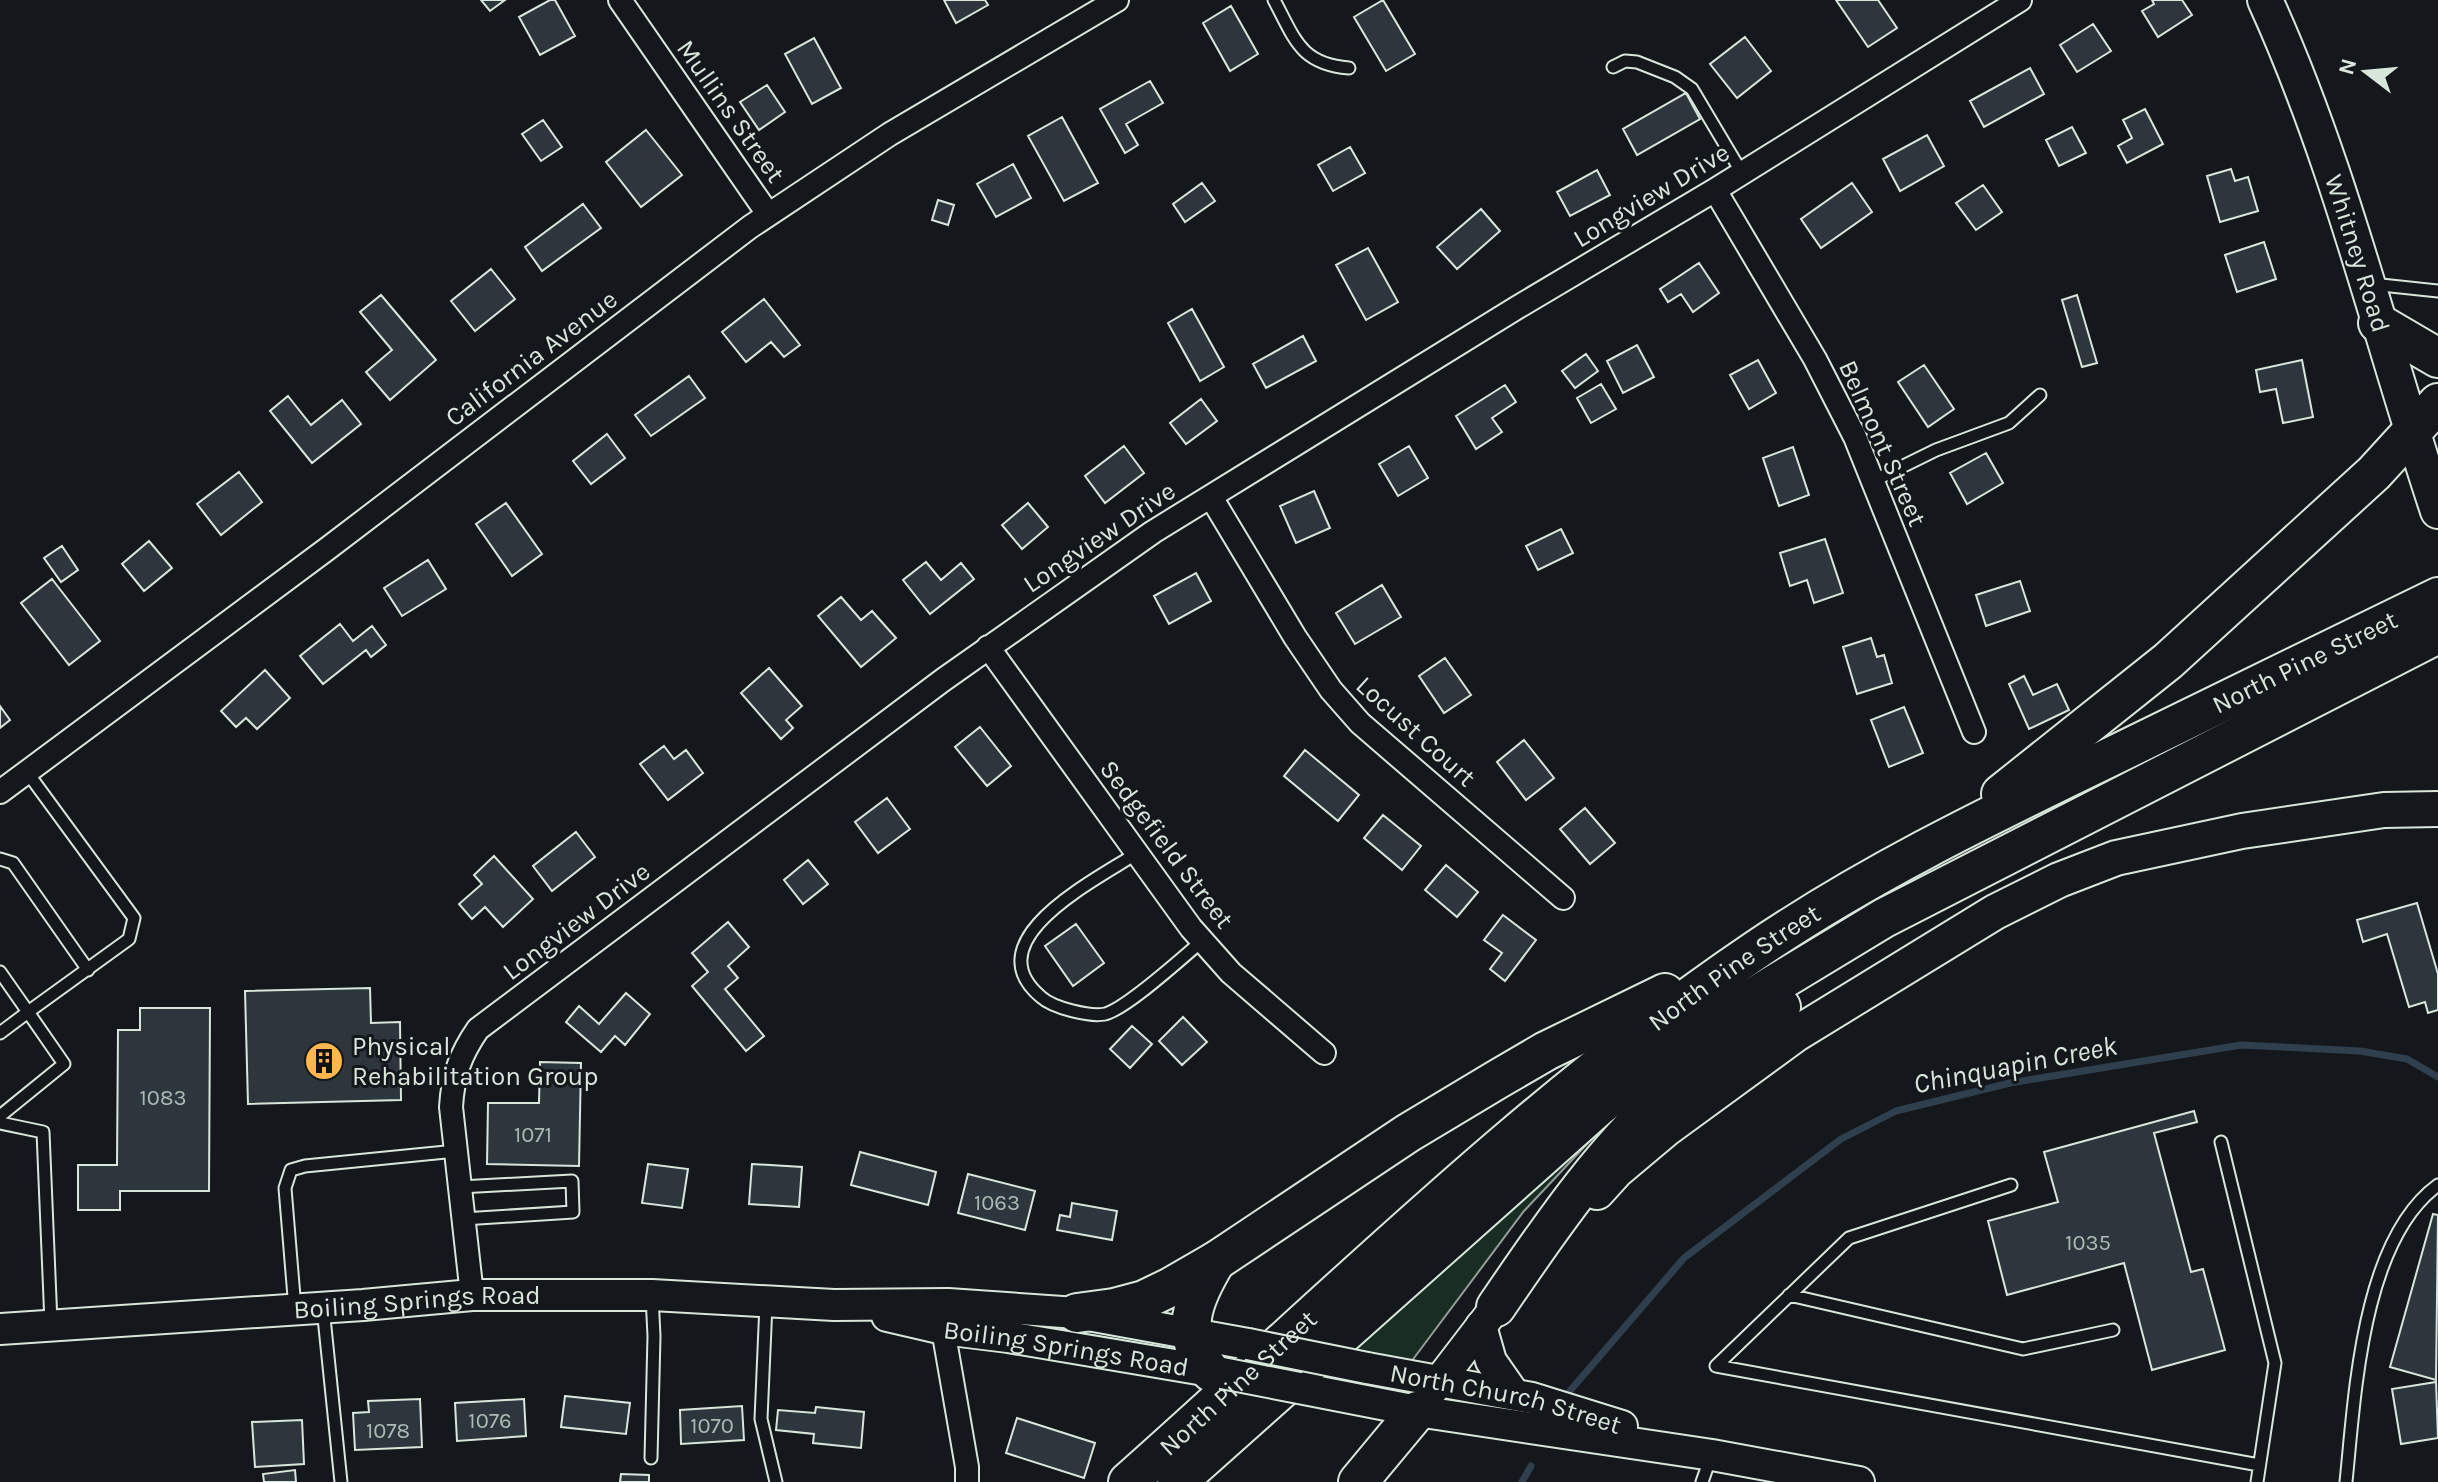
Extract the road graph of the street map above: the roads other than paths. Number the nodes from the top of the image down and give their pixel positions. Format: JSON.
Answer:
{"nodes":[{"id":1,"x":620,"y":0,"type":"edge"},
{"id":2,"x":1117,"y":0,"type":"edge"},
{"id":3,"x":1274,"y":0,"type":"edge"},
{"id":4,"x":2020,"y":0,"type":"edge"},
{"id":5,"x":2265,"y":0,"type":"edge"},
{"id":6,"x":1613,"y":67,"type":"dead end"},
{"id":7,"x":1349,"y":68,"type":"dead end"},
{"id":8,"x":1742,"y":173,"type":"junction"},
{"id":9,"x":1715,"y":190,"type":"junction"},
{"id":10,"x":768,"y":214,"type":"junction"},
{"id":11,"x":2367,"y":283,"type":"junction"},
{"id":12,"x":2438,"y":291,"type":"edge"},
{"id":13,"x":2378,"y":323,"type":"junction"},
{"id":14,"x":2438,"y":358,"type":"edge"},
{"id":15,"x":2040,"y":395,"type":"dead end"},
{"id":16,"x":2438,"y":403,"type":"edge"},
{"id":17,"x":2411,"y":430,"type":"junction"},
{"id":18,"x":1873,"y":481,"type":"junction"},
{"id":19,"x":1211,"y":497,"type":"junction"},
{"id":20,"x":2438,"y":511,"type":"edge"},
{"id":21,"x":2438,"y":597,"type":"edge"},
{"id":22,"x":2438,"y":634,"type":"edge"},
{"id":23,"x":2395,"y":637,"type":"junction"},
{"id":24,"x":988,"y":647,"type":"junction"},
{"id":25,"x":1974,"y":732,"type":"dead end"},
{"id":26,"x":27,"y":772,"type":"junction"},
{"id":27,"x":0,"y":792,"type":"edge"},
{"id":28,"x":2438,"y":809,"type":"edge"},
{"id":29,"x":1952,"y":833,"type":"junction"},
{"id":30,"x":1137,"y":853,"type":"junction"},
{"id":31,"x":0,"y":859,"type":"edge"},
{"id":32,"x":1563,"y":898,"type":"dead end"},
{"id":33,"x":1850,"y":939,"type":"junction"},
{"id":34,"x":1202,"y":941,"type":"junction"},
{"id":35,"x":1758,"y":948,"type":"junction"},
{"id":36,"x":88,"y":970,"type":"junction"},
{"id":37,"x":0,"y":972,"type":"edge"},
{"id":38,"x":28,"y":1012,"type":"junction"},
{"id":39,"x":0,"y":1033,"type":"edge"},
{"id":40,"x":1324,"y":1053,"type":"dead end"},
{"id":41,"x":0,"y":1116,"type":"edge"},
{"id":42,"x":0,"y":1123,"type":"edge"},
{"id":43,"x":2221,"y":1142,"type":"dead end"},
{"id":44,"x":456,"y":1151,"type":"junction"},
{"id":45,"x":2011,"y":1185,"type":"dead end"},
{"id":46,"x":2438,"y":1185,"type":"edge"},
{"id":47,"x":460,"y":1187,"type":"junction"},
{"id":48,"x":462,"y":1219,"type":"junction"},
{"id":49,"x":1216,"y":1261,"type":"junction"},
{"id":50,"x":472,"y":1295,"type":"junction"},
{"id":51,"x":652,"y":1295,"type":"junction"},
{"id":52,"x":1789,"y":1295,"type":"junction"},
{"id":53,"x":766,"y":1301,"type":"junction"},
{"id":54,"x":309,"y":1308,"type":"junction"},
{"id":55,"x":1077,"y":1313,"type":"junction"},
{"id":56,"x":945,"y":1316,"type":"junction"},
{"id":57,"x":1489,"y":1316,"type":"junction"},
{"id":58,"x":51,"y":1326,"type":"junction"},
{"id":59,"x":0,"y":1329,"type":"edge"},
{"id":60,"x":2113,"y":1330,"type":"dead end"},
{"id":61,"x":1191,"y":1332,"type":"junction"},
{"id":62,"x":1295,"y":1354,"type":"joint"},
{"id":63,"x":1216,"y":1372,"type":"junction"},
{"id":64,"x":1299,"y":1388,"type":"joint"},
{"id":65,"x":1514,"y":1394,"type":"junction"},
{"id":66,"x":1428,"y":1396,"type":"junction"},
{"id":67,"x":651,"y":1458,"type":"dead end"},
{"id":68,"x":2259,"y":1465,"type":"junction"},
{"id":69,"x":1707,"y":1468,"type":"edge"},
{"id":70,"x":341,"y":1482,"type":"edge"},
{"id":71,"x":776,"y":1482,"type":"edge"},
{"id":72,"x":967,"y":1482,"type":"edge"},
{"id":73,"x":1128,"y":1482,"type":"edge"},
{"id":74,"x":1177,"y":1482,"type":"edge"},
{"id":75,"x":1358,"y":1482,"type":"edge"},
{"id":76,"x":1859,"y":1482,"type":"edge"},
{"id":77,"x":2257,"y":1482,"type":"edge"},
{"id":78,"x":2346,"y":1482,"type":"edge"}],
"edges":[{"from":1,"to":10,"type":"street","name":"Mullins Street"},
{"from":2,"to":10,"type":"street","name":"California Avenue"},
{"from":3,"to":7,"type":"lane"},
{"from":4,"to":8,"type":"street","name":"Longview Drive"},
{"from":5,"to":11,"type":"main road","name":"Whitney Road"},
{"from":6,"to":8,"type":"lane"},
{"from":8,"to":9,"type":"street","name":"Longview Drive"},
{"from":9,"to":18,"type":"street","name":"Belmont Street"},
{"from":9,"to":19,"type":"street","name":"Longview Drive"},
{"from":10,"to":26,"type":"street","name":"California Avenue"},
{"from":11,"to":12,"type":"lane"},
{"from":11,"to":13,"type":"main road","name":"Whitney Road"},
{"from":13,"to":14,"type":"highway"},
{"from":13,"to":17,"type":"main road","name":"Whitney Road"},
{"from":15,"to":18,"type":"lane"},
{"from":16,"to":17,"type":"highway"},
{"from":17,"to":20,"type":"main road","name":"Whitney Road"},
{"from":17,"to":29,"type":"highway"},
{"from":18,"to":25,"type":"street","name":"Belmont Street"},
{"from":19,"to":24,"type":"street","name":"Longview Drive"},
{"from":19,"to":32,"type":"street","name":"Locust Court"},
{"from":21,"to":23,"type":"highway","name":"North Pine Street"},
{"from":22,"to":23,"type":"highway","name":"North Pine Street"},
{"from":23,"to":29,"type":"highway","name":"North Pine Street"},
{"from":23,"to":33,"type":"highway","name":"North Pine Street"},
{"from":24,"to":30,"type":"street","name":"Sedgefield Street"},
{"from":24,"to":44,"type":"street","name":"Longview Drive"},
{"from":26,"to":27,"type":"street","name":"California Avenue"},
{"from":26,"to":36,"type":"lane"},
{"from":28,"to":57,"type":"main road"},
{"from":29,"to":35,"type":"highway","name":"North Pine Street"},
{"from":30,"to":34,"type":"street","name":"Sedgefield Street"},
{"from":30,"to":34,"type":"lane"},
{"from":31,"to":36,"type":"lane"},
{"from":33,"to":57,"type":"highway"},
{"from":33,"to":74,"type":"highway","name":"North Pine Street"},
{"from":34,"to":40,"type":"street","name":"Sedgefield Street"},
{"from":35,"to":49,"type":"highway"},
{"from":35,"to":73,"type":"highway","name":"North Pine Street"},
{"from":36,"to":38,"type":"lane"},
{"from":37,"to":38,"type":"lane"},
{"from":38,"to":39,"type":"lane"},
{"from":38,"to":41,"type":"lane"},
{"from":42,"to":58,"type":"lane"},
{"from":43,"to":68,"type":"lane"},
{"from":44,"to":47,"type":"street","name":"Longview Drive"},
{"from":44,"to":54,"type":"lane"},
{"from":45,"to":52,"type":"lane"},
{"from":46,"to":78,"type":"lane"},
{"from":47,"to":48,"type":"street","name":"Longview Drive"},
{"from":47,"to":48,"type":"lane"},
{"from":48,"to":50,"type":"street","name":"Longview Drive"},
{"from":49,"to":55,"type":"highway"},
{"from":49,"to":61,"type":"highway"},
{"from":50,"to":51,"type":"main road","name":"Boiling Springs Road"},
{"from":50,"to":54,"type":"main road","name":"Boiling Springs Road"},
{"from":51,"to":53,"type":"main road","name":"Boiling Springs Road"},
{"from":51,"to":67,"type":"lane"},
{"from":52,"to":60,"type":"lane"},
{"from":52,"to":68,"type":"lane"},
{"from":53,"to":56,"type":"main road","name":"Boiling Springs Road"},
{"from":53,"to":71,"type":"lane"},
{"from":54,"to":58,"type":"main road","name":"Boiling Springs Road"},
{"from":54,"to":70,"type":"lane"},
{"from":55,"to":56,"type":"main road","name":"Boiling Springs Road"},
{"from":55,"to":61,"type":"main road","name":"Boiling Springs Road"},
{"from":56,"to":63,"type":"main road","name":"Boiling Springs Road"},
{"from":56,"to":72,"type":"street"},
{"from":57,"to":65,"type":"main road"},
{"from":57,"to":66,"type":"main road"},
{"from":58,"to":59,"type":"main road","name":"Boiling Springs Road"},
{"from":61,"to":62,"type":"main road","name":"Boiling Springs Road","bridge":true},
{"from":61,"to":63,"type":"highway"},
{"from":62,"to":66,"type":"main road","name":"North Church Street","bridge":true},
{"from":63,"to":64,"type":"main road","name":"Boiling Springs Road","bridge":true},
{"from":64,"to":66,"type":"main road","name":"North Church Street"},
{"from":65,"to":66,"type":"main road","name":"North Church Street"},
{"from":65,"to":69,"type":"main road","name":"North Church Street"},
{"from":66,"to":69,"type":"main road","name":"North Church Street"},
{"from":66,"to":75,"type":"highway"},
{"from":68,"to":77,"type":"lane"},
{"from":69,"to":76,"type":"main road","name":"North Church Street"}]}
